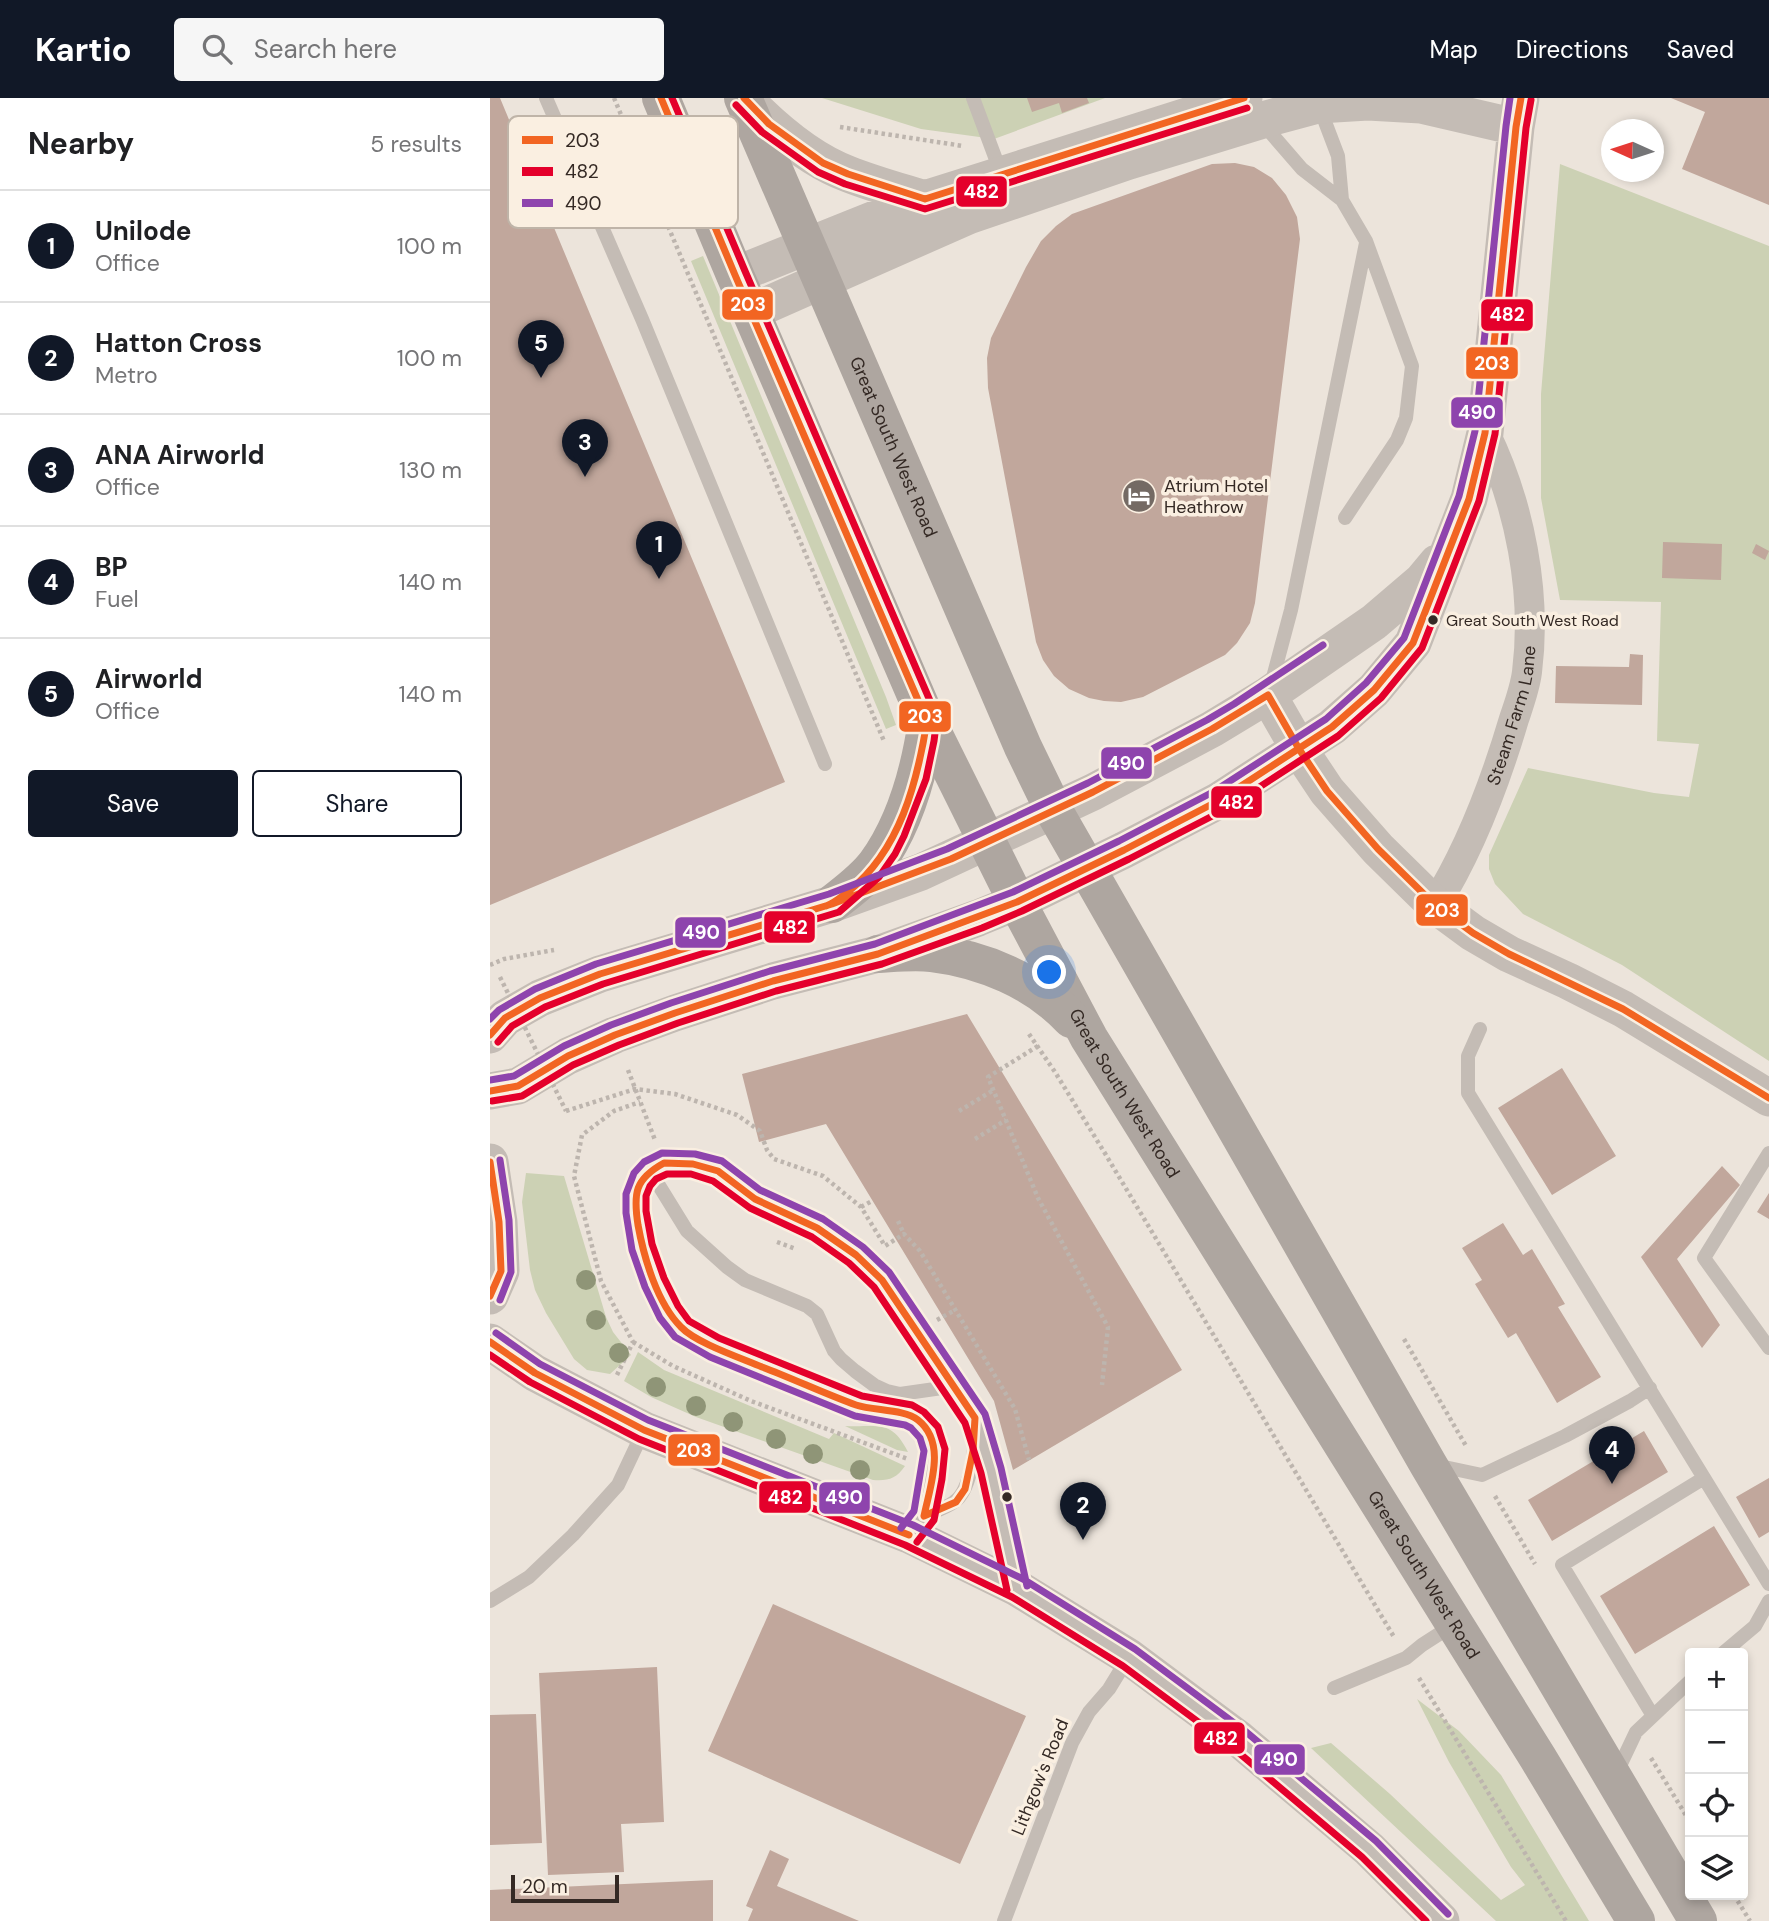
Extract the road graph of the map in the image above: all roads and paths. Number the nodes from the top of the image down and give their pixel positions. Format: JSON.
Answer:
{"nodes":[{"id":1,"x":547,"y":98,"type":"edge"},
{"id":2,"x":614,"y":98,"type":"edge"},
{"id":3,"x":661,"y":98,"type":"edge"},
{"id":4,"x":744,"y":98,"type":"edge"},
{"id":5,"x":974,"y":98,"type":"edge"},
{"id":6,"x":1317,"y":101,"type":"edge"},
{"id":7,"x":1256,"y":105,"type":"edge"},
{"id":8,"x":1518,"y":112,"type":"edge"},
{"id":9,"x":555,"y":116,"type":"edge"},
{"id":10,"x":622,"y":116,"type":"edge"},
{"id":11,"x":668,"y":116,"type":"edge"},
{"id":12,"x":1007,"y":188,"type":"junction"},
{"id":13,"x":925,"y":198,"type":"junction"},
{"id":14,"x":1342,"y":200,"type":"junction"},
{"id":15,"x":602,"y":228,"type":"edge"},
{"id":16,"x":669,"y":228,"type":"edge"},
{"id":17,"x":715,"y":228,"type":"edge"},
{"id":18,"x":1366,"y":241,"type":"junction"},
{"id":19,"x":806,"y":246,"type":"junction"},
{"id":20,"x":735,"y":275,"type":"junction"},
{"id":21,"x":821,"y":281,"type":"junction"},
{"id":22,"x":751,"y":312,"type":"junction"},
{"id":23,"x":1485,"y":433,"type":"junction"},
{"id":24,"x":1345,"y":518,"type":"dead end"},
{"id":25,"x":1447,"y":551,"type":"junction"},
{"id":26,"x":1268,"y":695,"type":"junction"},
{"id":27,"x":927,"y":721,"type":"junction"},
{"id":28,"x":885,"y":742,"type":"dead end"},
{"id":29,"x":1299,"y":749,"type":"junction"},
{"id":30,"x":825,"y":764,"type":"dead end"},
{"id":31,"x":1054,"y":811,"type":"junction"},
{"id":32,"x":987,"y":842,"type":"junction"},
{"id":33,"x":1087,"y":869,"type":"junction"},
{"id":34,"x":1017,"y":902,"type":"junction"},
{"id":35,"x":832,"y":904,"type":"junction"},
{"id":36,"x":1435,"y":905,"type":"junction"},
{"id":37,"x":878,"y":954,"type":"junction"},
{"id":38,"x":500,"y":977,"type":"dead end"},
{"id":39,"x":1480,"y":1029,"type":"dead end"},
{"id":40,"x":490,"y":1035,"type":"edge"},
{"id":41,"x":1089,"y":1038,"type":"junction"},
{"id":42,"x":490,"y":1091,"type":"edge"},
{"id":43,"x":992,"y":1091,"type":"junction"},
{"id":44,"x":1769,"y":1098,"type":"edge"},
{"id":45,"x":640,"y":1102,"type":"junction"},
{"id":46,"x":959,"y":1111,"type":"dead end"},
{"id":47,"x":1006,"y":1120,"type":"junction"},
{"id":48,"x":975,"y":1139,"type":"dead end"},
{"id":49,"x":1769,"y":1153,"type":"edge"},
{"id":50,"x":490,"y":1162,"type":"edge"},
{"id":51,"x":664,"y":1163,"type":"junction"},
{"id":52,"x":650,"y":1171,"type":"junction"},
{"id":53,"x":872,"y":1201,"type":"dead end"},
{"id":54,"x":861,"y":1207,"type":"dead end"},
{"id":55,"x":898,"y":1221,"type":"dead end"},
{"id":56,"x":904,"y":1234,"type":"dead end"},
{"id":57,"x":490,"y":1296,"type":"edge"},
{"id":58,"x":490,"y":1342,"type":"edge"},
{"id":59,"x":633,"y":1342,"type":"junction"},
{"id":60,"x":1769,"y":1348,"type":"edge"},
{"id":61,"x":1102,"y":1385,"type":"dead end"},
{"id":62,"x":1650,"y":1388,"type":"junction"},
{"id":63,"x":959,"y":1395,"type":"junction"},
{"id":64,"x":602,"y":1408,"type":"junction"},
{"id":65,"x":975,"y":1418,"type":"junction"},
{"id":66,"x":644,"y":1430,"type":"junction"},
{"id":67,"x":1428,"y":1464,"type":"junction"},
{"id":68,"x":933,"y":1468,"type":"junction"},
{"id":69,"x":1704,"y":1478,"type":"junction"},
{"id":70,"x":916,"y":1526,"type":"junction"},
{"id":71,"x":1769,"y":1584,"type":"edge"},
{"id":72,"x":1017,"y":1588,"type":"junction"},
{"id":73,"x":490,"y":1601,"type":"edge"},
{"id":74,"x":1769,"y":1601,"type":"edge"},
{"id":75,"x":1454,"y":1624,"type":"junction"},
{"id":76,"x":1390,"y":1629,"type":"dead end"},
{"id":77,"x":1729,"y":1648,"type":"edge"},
{"id":78,"x":1129,"y":1657,"type":"junction"},
{"id":79,"x":1422,"y":1682,"type":"dead end"},
{"id":80,"x":1685,"y":1686,"type":"edge"},
{"id":81,"x":1334,"y":1688,"type":"dead end"},
{"id":82,"x":1653,"y":1716,"type":"junction"},
{"id":83,"x":1614,"y":1780,"type":"junction"},
{"id":84,"x":1737,"y":1900,"type":"edge"},
{"id":85,"x":1004,"y":1921,"type":"edge"},
{"id":86,"x":1441,"y":1921,"type":"edge"},
{"id":87,"x":1566,"y":1921,"type":"edge"},
{"id":88,"x":1636,"y":1921,"type":"edge"},
{"id":89,"x":1698,"y":1921,"type":"edge"},
{"id":90,"x":1750,"y":1921,"type":"edge"}],
"edges":[{"from":1,"to":9,"type":"lane"},
{"from":2,"to":10,"type":"path"},
{"from":3,"to":11,"type":"highway","name":"Great South West Road"},
{"from":4,"to":13,"type":"street"},
{"from":4,"to":19,"type":"highway","name":"Great South West Road"},
{"from":5,"to":12,"type":"lane"},
{"from":6,"to":7,"type":"street"},
{"from":6,"to":8,"type":"street"},
{"from":6,"to":14,"type":"lane"},
{"from":7,"to":12,"type":"street"},
{"from":7,"to":14,"type":"lane"},
{"from":8,"to":23,"type":"street"},
{"from":12,"to":13,"type":"street"},
{"from":12,"to":21,"type":"street"},
{"from":13,"to":19,"type":"street"},
{"from":14,"to":18,"type":"lane"},
{"from":15,"to":30,"type":"lane"},
{"from":16,"to":28,"type":"path"},
{"from":17,"to":20,"type":"highway","name":"Great South West Road"},
{"from":18,"to":24,"type":"lane"},
{"from":18,"to":26,"type":"lane"},
{"from":19,"to":20,"type":"street"},
{"from":19,"to":21,"type":"highway","name":"Great South West Road"},
{"from":20,"to":22,"type":"highway","name":"Great South West Road"},
{"from":21,"to":22,"type":"street"},
{"from":21,"to":31,"type":"highway","name":"Great South West Road"},
{"from":22,"to":27,"type":"highway","name":"Great South West Road"},
{"from":23,"to":25,"type":"street"},
{"from":23,"to":36,"type":"street","name":"Steam Farm Lane"},
{"from":25,"to":26,"type":"street"},
{"from":25,"to":29,"type":"street"},
{"from":26,"to":29,"type":"street"},
{"from":26,"to":31,"type":"street"},
{"from":27,"to":32,"type":"highway","name":"Great South West Road"},
{"from":27,"to":35,"type":"highway"},
{"from":29,"to":33,"type":"street"},
{"from":29,"to":36,"type":"street"},
{"from":31,"to":32,"type":"street"},
{"from":31,"to":33,"type":"highway","name":"Great South West Road"},
{"from":32,"to":34,"type":"highway","name":"Great South West Road"},
{"from":32,"to":35,"type":"street"},
{"from":33,"to":34,"type":"street"},
{"from":33,"to":67,"type":"highway","name":"Great South West Road"},
{"from":34,"to":37,"type":"street"},
{"from":34,"to":41,"type":"highway","name":"Great South West Road"},
{"from":35,"to":40,"type":"street"},
{"from":36,"to":44,"type":"street"},
{"from":37,"to":41,"type":"highway"},
{"from":37,"to":42,"type":"street"},
{"from":38,"to":45,"type":"path","bridge":true},
{"from":39,"to":62,"type":"lane"},
{"from":41,"to":75,"type":"highway","name":"Great South West Road"},
{"from":43,"to":46,"type":"path"},
{"from":43,"to":47,"type":"path"},
{"from":43,"to":76,"type":"path"},
{"from":45,"to":51,"type":"path"},
{"from":45,"to":59,"type":"path"},
{"from":47,"to":48,"type":"path"},
{"from":47,"to":61,"type":"path"},
{"from":49,"to":60,"type":"lane"},
{"from":50,"to":57,"type":"street"},
{"from":51,"to":52,"type":"lane"},
{"from":51,"to":63,"type":"lane"},
{"from":52,"to":63,"type":"lane"},
{"from":52,"to":68,"type":"lane"},
{"from":53,"to":54,"type":"path"},
{"from":55,"to":56,"type":"path"},
{"from":58,"to":64,"type":"street"},
{"from":59,"to":64,"type":"path"},
{"from":59,"to":68,"type":"path"},
{"from":62,"to":67,"type":"lane"},
{"from":62,"to":69,"type":"lane"},
{"from":63,"to":65,"type":"lane"},
{"from":64,"to":66,"type":"street"},
{"from":65,"to":70,"type":"lane"},
{"from":65,"to":72,"type":"lane"},
{"from":66,"to":70,"type":"street"},
{"from":66,"to":73,"type":"lane"},
{"from":67,"to":83,"type":"highway","name":"Great South West Road"},
{"from":68,"to":70,"type":"lane"},
{"from":69,"to":71,"type":"lane"},
{"from":69,"to":82,"type":"lane"},
{"from":70,"to":72,"type":"street"},
{"from":72,"to":78,"type":"street"},
{"from":74,"to":77,"type":"lane"},
{"from":75,"to":81,"type":"lane"},
{"from":75,"to":88,"type":"highway","name":"Great South West Road"},
{"from":78,"to":85,"type":"lane","name":"Lithgow's Road"},
{"from":78,"to":86,"type":"street"},
{"from":79,"to":87,"type":"path"},
{"from":80,"to":82,"type":"lane"},
{"from":82,"to":83,"type":"lane"},
{"from":83,"to":89,"type":"highway","name":"Great South West Road"},
{"from":84,"to":90,"type":"path"}]}
